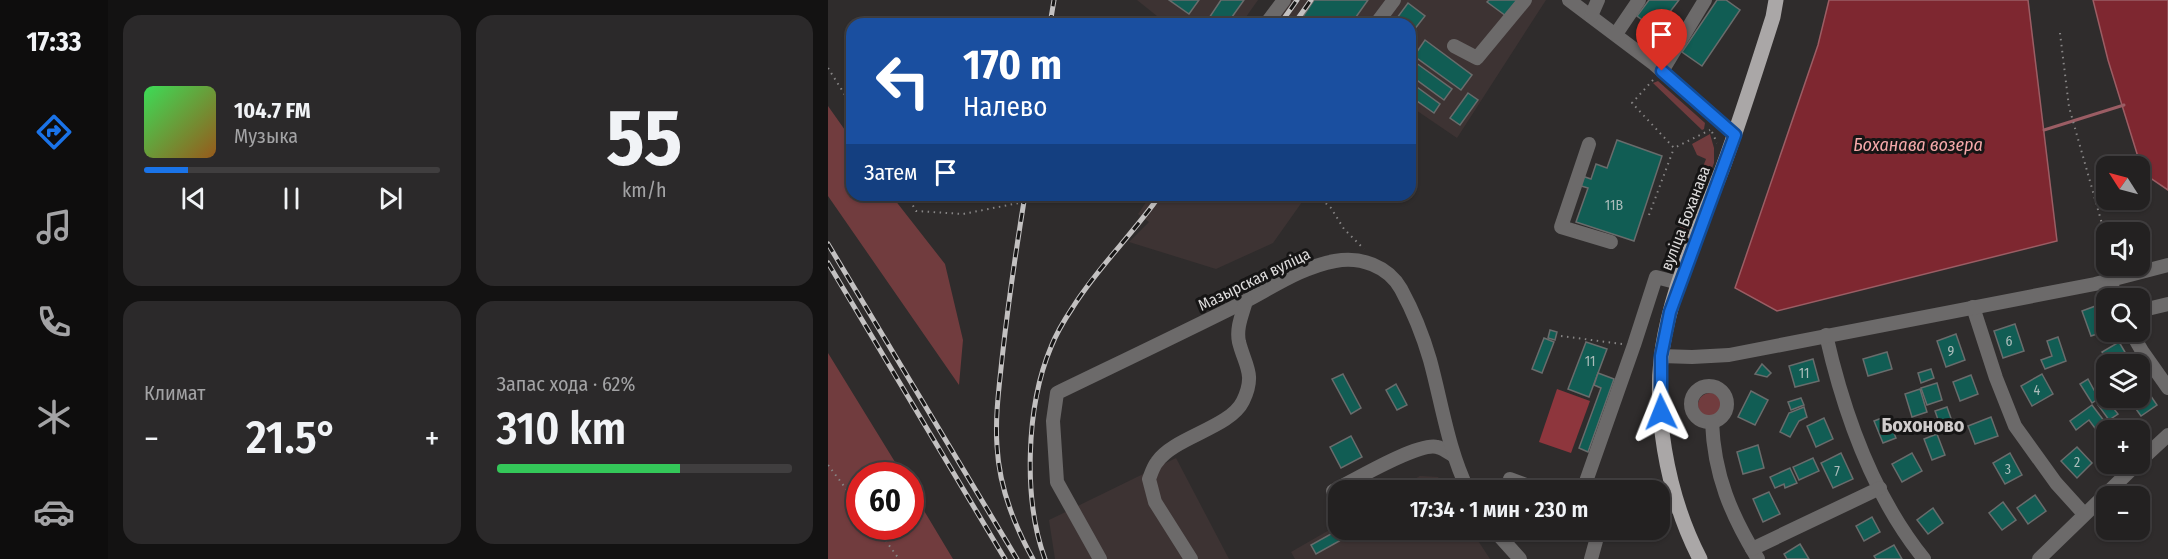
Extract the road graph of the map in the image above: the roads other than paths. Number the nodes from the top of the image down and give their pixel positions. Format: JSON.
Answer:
{"nodes":[{"id":1,"x":1284,"y":0,"type":"edge"},
{"id":2,"x":1394,"y":0,"type":"edge"},
{"id":3,"x":1525,"y":0,"type":"edge"},
{"id":4,"x":1569,"y":0,"type":"edge"},
{"id":5,"x":1598,"y":0,"type":"edge"},
{"id":6,"x":1639,"y":0,"type":"edge"},
{"id":7,"x":1705,"y":0,"type":"edge"},
{"id":8,"x":1776,"y":0,"type":"edge"},
{"id":9,"x":1591,"y":16,"type":"junction"},
{"id":10,"x":1270,"y":18,"type":"edge"},
{"id":11,"x":1381,"y":18,"type":"edge"},
{"id":12,"x":1616,"y":34,"type":"junction"},
{"id":13,"x":1454,"y":46,"type":"dead end"},
{"id":14,"x":1661,"y":74,"type":"junction"},
{"id":15,"x":1735,"y":135,"type":"junction"},
{"id":16,"x":1588,"y":144,"type":"dead end"},
{"id":17,"x":1611,"y":242,"type":"dead end"},
{"id":18,"x":2168,"y":265,"type":"edge"},
{"id":19,"x":2109,"y":279,"type":"junction"},
{"id":20,"x":1679,"y":283,"type":"junction"},
{"id":21,"x":2113,"y":288,"type":"edge"},
{"id":22,"x":1246,"y":302,"type":"junction"},
{"id":23,"x":2168,"y":304,"type":"edge"},
{"id":24,"x":1973,"y":307,"type":"junction"},
{"id":25,"x":2150,"y":308,"type":"edge"},
{"id":26,"x":1826,"y":335,"type":"junction"},
{"id":27,"x":2137,"y":342,"type":"edge"},
{"id":28,"x":1661,"y":356,"type":"junction"},
{"id":29,"x":2168,"y":388,"type":"edge"},
{"id":30,"x":1712,"y":422,"type":"dead end"},
{"id":31,"x":2168,"y":435,"type":"edge"},
{"id":32,"x":2150,"y":452,"type":"edge"},
{"id":33,"x":1454,"y":456,"type":"junction"},
{"id":34,"x":2126,"y":474,"type":"edge"},
{"id":35,"x":1355,"y":480,"type":"edge"},
{"id":36,"x":1464,"y":480,"type":"edge"},
{"id":37,"x":1587,"y":480,"type":"edge"},
{"id":38,"x":1880,"y":488,"type":"junction"},
{"id":39,"x":1677,"y":506,"type":"junction"},
{"id":40,"x":1670,"y":507,"type":"edge"},
{"id":41,"x":2084,"y":514,"type":"junction"},
{"id":42,"x":1503,"y":540,"type":"edge"},
{"id":43,"x":1596,"y":540,"type":"edge"},
{"id":44,"x":1755,"y":554,"type":"edge"},
{"id":45,"x":1100,"y":559,"type":"edge"},
{"id":46,"x":1191,"y":559,"type":"edge"},
{"id":47,"x":1520,"y":559,"type":"edge"},
{"id":48,"x":1591,"y":559,"type":"edge"},
{"id":49,"x":1700,"y":559,"type":"edge"},
{"id":50,"x":1924,"y":559,"type":"edge"},
{"id":51,"x":2039,"y":559,"type":"edge"}],
"edges":[{"from":1,"to":10,"type":"street"},
{"from":2,"to":11,"type":"street"},
{"from":3,"to":13,"type":"street"},
{"from":4,"to":9,"type":"street"},
{"from":5,"to":9,"type":"street"},
{"from":6,"to":12,"type":"street"},
{"from":7,"to":14,"type":"street"},
{"from":8,"to":15,"type":"main road","name":"вуліца Боханава"},
{"from":9,"to":12,"type":"street"},
{"from":12,"to":14,"type":"street"},
{"from":14,"to":15,"type":"street"},
{"from":15,"to":20,"type":"main road","name":"вуліца Боханава"},
{"from":16,"to":17,"type":"street"},
{"from":18,"to":19,"type":"street"},
{"from":19,"to":21,"type":"street"},
{"from":19,"to":24,"type":"street"},
{"from":20,"to":28,"type":"main road","name":"вуліца Боханава"},
{"from":20,"to":37,"type":"street"},
{"from":22,"to":33,"type":"street","name":"Мазырская вуліца"},
{"from":22,"to":45,"type":"street","name":"Мазырская вуліца"},
{"from":22,"to":46,"type":"street"},
{"from":23,"to":25,"type":"street"},
{"from":24,"to":26,"type":"street"},
{"from":24,"to":41,"type":"street"},
{"from":26,"to":28,"type":"street"},
{"from":26,"to":38,"type":"street"},
{"from":27,"to":29,"type":"street"},
{"from":28,"to":39,"type":"main road","name":"вуліца Боханава"},
{"from":30,"to":44,"type":"street"},
{"from":31,"to":32,"type":"street"},
{"from":33,"to":35,"type":"street"},
{"from":33,"to":36,"type":"street","name":"Мазырская вуліца"},
{"from":34,"to":41,"type":"street"},
{"from":38,"to":44,"type":"street"},
{"from":38,"to":50,"type":"street"},
{"from":39,"to":40,"type":"street"},
{"from":39,"to":49,"type":"main road","name":"вуліца Боханава"},
{"from":41,"to":51,"type":"street"},
{"from":42,"to":47,"type":"street"},
{"from":43,"to":48,"type":"street"}]}
